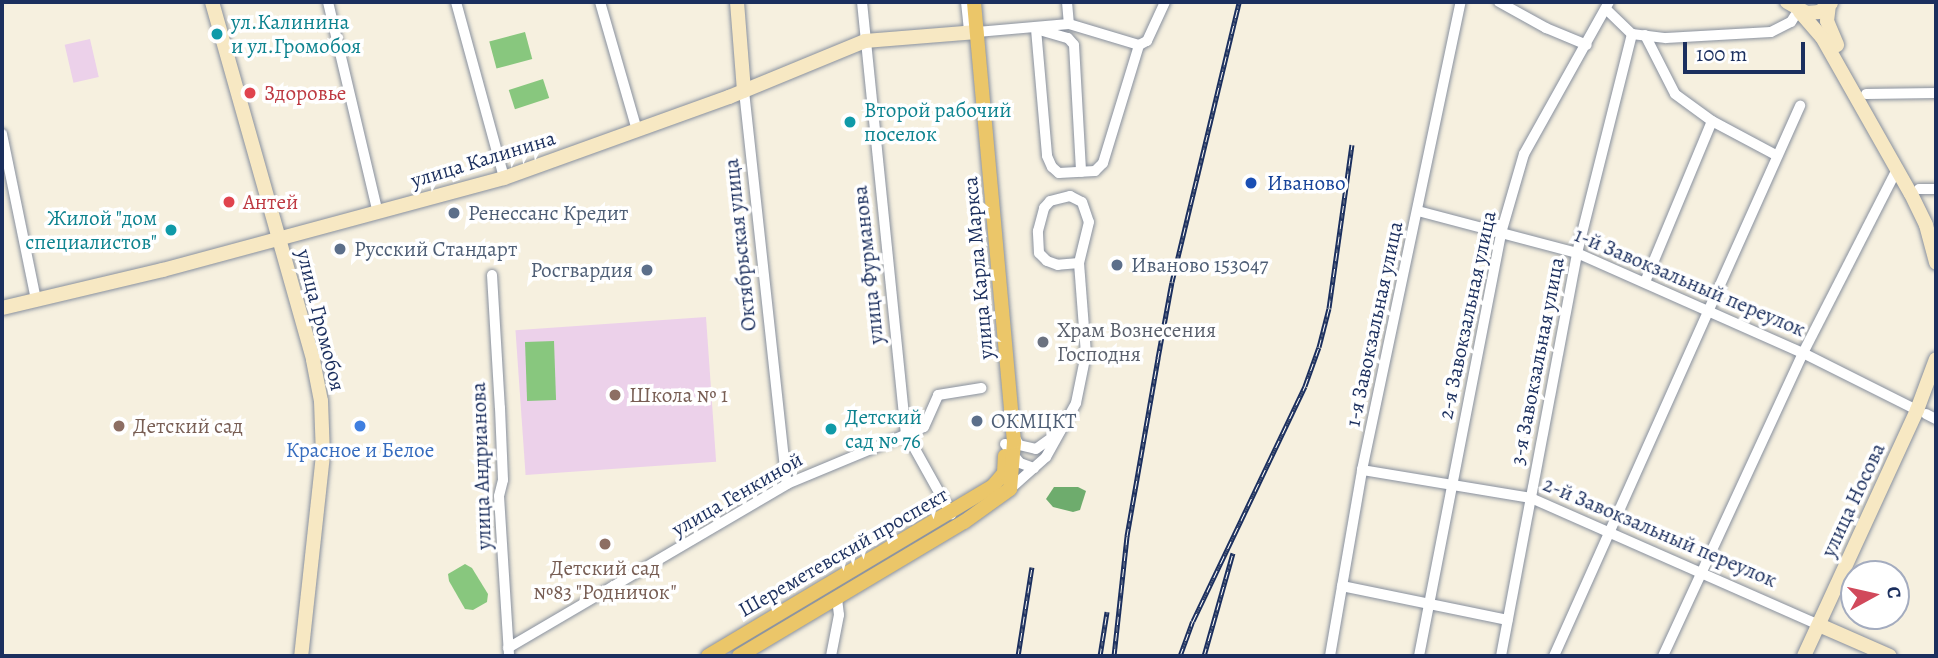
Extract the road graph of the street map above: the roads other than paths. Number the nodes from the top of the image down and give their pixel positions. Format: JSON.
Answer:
{"nodes":[{"id":1,"x":205,"y":2,"type":"edge"},
{"id":2,"x":212,"y":2,"type":"edge"},
{"id":3,"x":327,"y":2,"type":"edge"},
{"id":4,"x":456,"y":2,"type":"edge"},
{"id":5,"x":600,"y":2,"type":"edge"},
{"id":6,"x":737,"y":2,"type":"edge"},
{"id":7,"x":862,"y":2,"type":"edge"},
{"id":8,"x":966,"y":2,"type":"edge"},
{"id":9,"x":974,"y":2,"type":"edge"},
{"id":10,"x":1067,"y":2,"type":"edge"},
{"id":11,"x":1164,"y":2,"type":"edge"},
{"id":12,"x":1461,"y":2,"type":"edge"},
{"id":13,"x":1499,"y":2,"type":"edge"},
{"id":14,"x":1831,"y":3,"type":"edge"},
{"id":15,"x":1608,"y":6,"type":"edge"},
{"id":16,"x":1795,"y":8,"type":"edge"},
{"id":17,"x":1069,"y":24,"type":"junction"},
{"id":18,"x":1036,"y":29,"type":"junction"},
{"id":19,"x":973,"y":32,"type":"junction"},
{"id":20,"x":1632,"y":34,"type":"junction"},
{"id":21,"x":1110,"y":35,"type":"junction"},
{"id":22,"x":1645,"y":35,"type":"junction"},
{"id":23,"x":865,"y":41,"type":"junction"},
{"id":24,"x":1073,"y":45,"type":"junction"},
{"id":25,"x":1139,"y":45,"type":"junction"},
{"id":26,"x":1587,"y":45,"type":"junction"},
{"id":27,"x":744,"y":91,"type":"junction"},
{"id":28,"x":1936,"y":93,"type":"edge"},
{"id":29,"x":1863,"y":97,"type":"junction"},
{"id":30,"x":1800,"y":106,"type":"dead end"},
{"id":31,"x":1712,"y":121,"type":"junction"},
{"id":32,"x":637,"y":130,"type":"junction"},
{"id":33,"x":2,"y":134,"type":"edge"},
{"id":34,"x":1776,"y":155,"type":"junction"},
{"id":35,"x":1897,"y":169,"type":"junction"},
{"id":36,"x":1081,"y":172,"type":"junction"},
{"id":37,"x":504,"y":178,"type":"junction"},
{"id":38,"x":1936,"y":189,"type":"edge"},
{"id":39,"x":1915,"y":191,"type":"junction"},
{"id":40,"x":1418,"y":211,"type":"junction"},
{"id":41,"x":378,"y":213,"type":"junction"},
{"id":42,"x":1936,"y":232,"type":"edge"},
{"id":43,"x":1501,"y":233,"type":"junction"},
{"id":44,"x":275,"y":240,"type":"junction"},
{"id":45,"x":1577,"y":253,"type":"junction"},
{"id":46,"x":1079,"y":263,"type":"junction"},
{"id":47,"x":1936,"y":263,"type":"edge"},
{"id":48,"x":492,"y":275,"type":"dead end"},
{"id":49,"x":1645,"y":282,"type":"junction"},
{"id":50,"x":36,"y":300,"type":"junction"},
{"id":51,"x":2,"y":308,"type":"edge"},
{"id":52,"x":1708,"y":310,"type":"junction"},
{"id":53,"x":1802,"y":353,"type":"junction"},
{"id":54,"x":1936,"y":359,"type":"edge"},
{"id":55,"x":981,"y":388,"type":"dead end"},
{"id":56,"x":1936,"y":388,"type":"edge"},
{"id":57,"x":1926,"y":414,"type":"edge"},
{"id":58,"x":1065,"y":427,"type":"junction"},
{"id":59,"x":906,"y":433,"type":"junction"},
{"id":60,"x":1011,"y":441,"type":"junction"},
{"id":61,"x":1014,"y":458,"type":"junction"},
{"id":62,"x":1034,"y":468,"type":"junction"},
{"id":63,"x":1362,"y":470,"type":"junction"},
{"id":64,"x":1007,"y":482,"type":"junction"},
{"id":65,"x":787,"y":484,"type":"junction"},
{"id":66,"x":1452,"y":485,"type":"junction"},
{"id":67,"x":1531,"y":498,"type":"junction"},
{"id":68,"x":951,"y":514,"type":"junction"},
{"id":69,"x":1607,"y":534,"type":"junction"},
{"id":70,"x":1701,"y":570,"type":"junction"},
{"id":71,"x":830,"y":584,"type":"junction"},
{"id":72,"x":1342,"y":586,"type":"junction"},
{"id":73,"x":837,"y":598,"type":"junction"},
{"id":74,"x":1429,"y":603,"type":"junction"},
{"id":75,"x":1508,"y":620,"type":"junction"},
{"id":76,"x":1823,"y":626,"type":"junction"},
{"id":77,"x":509,"y":652,"type":"edge"},
{"id":78,"x":293,"y":656,"type":"edge"},
{"id":79,"x":301,"y":656,"type":"edge"},
{"id":80,"x":708,"y":656,"type":"edge"},
{"id":81,"x":739,"y":656,"type":"edge"},
{"id":82,"x":831,"y":656,"type":"edge"},
{"id":83,"x":1330,"y":656,"type":"edge"},
{"id":84,"x":1419,"y":656,"type":"edge"},
{"id":85,"x":1501,"y":656,"type":"edge"},
{"id":86,"x":1554,"y":656,"type":"edge"},
{"id":87,"x":1663,"y":656,"type":"edge"},
{"id":88,"x":1804,"y":656,"type":"edge"},
{"id":89,"x":1814,"y":656,"type":"edge"},
{"id":90,"x":1890,"y":656,"type":"edge"}],
"edges":[{"from":1,"to":44,"type":"main road","name":"улица Громобоя"},
{"from":2,"to":44,"type":"main road","name":"улица Громобоя"},
{"from":3,"to":41,"type":"street"},
{"from":4,"to":37,"type":"street"},
{"from":5,"to":32,"type":"street"},
{"from":6,"to":27,"type":"main road","name":"Октябрьская улица"},
{"from":7,"to":23,"type":"street","name":"улица Фурманова"},
{"from":8,"to":19,"type":"street","name":"улица Карла Маркса"},
{"from":9,"to":19,"type":"main road","name":"улица Карла Маркса"},
{"from":10,"to":17,"type":"street"},
{"from":11,"to":25,"type":"street"},
{"from":12,"to":40,"type":"street","name":"1-я Завокзальная улица"},
{"from":13,"to":26,"type":"street"},
{"from":14,"to":16,"type":"main road"},
{"from":14,"to":29,"type":"main road"},
{"from":15,"to":20,"type":"street"},
{"from":15,"to":26,"type":"street","name":"2-я Завокзальная улица"},
{"from":16,"to":22,"type":"street"},
{"from":16,"to":29,"type":"main road"},
{"from":17,"to":18,"type":"street"},
{"from":17,"to":21,"type":"street"},
{"from":18,"to":19,"type":"street"},
{"from":18,"to":24,"type":"street"},
{"from":18,"to":36,"type":"street"},
{"from":19,"to":23,"type":"main road","name":"улица Калинина"},
{"from":19,"to":60,"type":"main road","name":"улица Карла Маркса"},
{"from":20,"to":22,"type":"street"},
{"from":20,"to":45,"type":"street","name":"3-я Завокзальная улица"},
{"from":21,"to":24,"type":"street"},
{"from":21,"to":25,"type":"street"},
{"from":22,"to":31,"type":"street"},
{"from":23,"to":27,"type":"main road","name":"улица Калинина"},
{"from":23,"to":59,"type":"street","name":"улица Фурманова"},
{"from":24,"to":36,"type":"street"},
{"from":25,"to":36,"type":"street"},
{"from":26,"to":43,"type":"street","name":"2-я Завокзальная улица"},
{"from":27,"to":32,"type":"main road","name":"улица Калинина"},
{"from":27,"to":65,"type":"street","name":"Октябрьская улица"},
{"from":28,"to":29,"type":"street"},
{"from":29,"to":35,"type":"main road"},
{"from":29,"to":39,"type":"main road"},
{"from":30,"to":34,"type":"street"},
{"from":31,"to":34,"type":"street"},
{"from":31,"to":49,"type":"street"},
{"from":32,"to":37,"type":"main road","name":"улица Калинина"},
{"from":33,"to":50,"type":"street"},
{"from":34,"to":52,"type":"street"},
{"from":35,"to":39,"type":"main road"},
{"from":35,"to":53,"type":"street"},
{"from":37,"to":41,"type":"main road","name":"улица Калинина"},
{"from":38,"to":39,"type":"street"},
{"from":39,"to":42,"type":"main road"},
{"from":39,"to":47,"type":"main road"},
{"from":40,"to":43,"type":"street","name":"1-й Завокзальный переулок"},
{"from":40,"to":63,"type":"street","name":"1-я Завокзальная улица"},
{"from":41,"to":44,"type":"main road","name":"улица Калинина"},
{"from":43,"to":45,"type":"street","name":"1-й Завокзальный переулок"},
{"from":43,"to":66,"type":"street","name":"2-я Завокзальная улица"},
{"from":44,"to":50,"type":"main road","name":"улица Калинина"},
{"from":44,"to":78,"type":"main road","name":"улица Громобоя"},
{"from":44,"to":79,"type":"main road","name":"улица Громобоя"},
{"from":45,"to":49,"type":"street","name":"1-й Завокзальный переулок"},
{"from":45,"to":67,"type":"street","name":"3-я Завокзальная улица"},
{"from":46,"to":46,"type":"street"},
{"from":46,"to":58,"type":"street"},
{"from":48,"to":77,"type":"street","name":"улица Андрианова"},
{"from":49,"to":52,"type":"street","name":"1-й Завокзальный переулок"},
{"from":50,"to":51,"type":"main road","name":"улица Калинина"},
{"from":52,"to":53,"type":"street","name":"1-й Завокзальный переулок"},
{"from":52,"to":69,"type":"street"},
{"from":53,"to":57,"type":"street","name":"1-й Завокзальный переулок"},
{"from":53,"to":70,"type":"street"},
{"from":54,"to":57,"type":"main road","name":"улица Носова"},
{"from":55,"to":59,"type":"street","name":"улица Генкиной"},
{"from":56,"to":57,"type":"main road","name":"улица Носова"},
{"from":57,"to":76,"type":"main road","name":"улица Носова"},
{"from":58,"to":60,"type":"street"},
{"from":58,"to":62,"type":"street"},
{"from":59,"to":65,"type":"street","name":"улица Генкиной"},
{"from":59,"to":68,"type":"street","name":"улица Фурманова"},
{"from":60,"to":61,"type":"main road","name":"улица Карла Маркса"},
{"from":60,"to":62,"type":"street"},
{"from":60,"to":64,"type":"main road","name":"улица Карла Маркса"},
{"from":61,"to":62,"type":"street"},
{"from":61,"to":64,"type":"main road","name":"улица Карла Маркса"},
{"from":62,"to":64,"type":"street"},
{"from":63,"to":66,"type":"street","name":"2-й Завокзальный переулок"},
{"from":63,"to":72,"type":"street","name":"1-я Завокзальная улица"},
{"from":64,"to":68,"type":"main road","name":"Шереметевский проспект"},
{"from":64,"to":73,"type":"main road","name":"Шереметевский проспект"},
{"from":65,"to":77,"type":"street","name":"улица Генкиной"},
{"from":66,"to":67,"type":"street","name":"2-й Завокзальный переулок"},
{"from":66,"to":74,"type":"street","name":"2-я Завокзальная улица"},
{"from":67,"to":69,"type":"street","name":"2-й Завокзальный переулок"},
{"from":67,"to":75,"type":"street","name":"3-я Завокзальная улица"},
{"from":68,"to":71,"type":"main road","name":"Шереметевский проспект"},
{"from":69,"to":70,"type":"street","name":"2-й Завокзальный переулок"},
{"from":69,"to":86,"type":"street"},
{"from":70,"to":76,"type":"street","name":"2-й Завокзальный переулок"},
{"from":70,"to":87,"type":"street"},
{"from":71,"to":73,"type":"main road"},
{"from":71,"to":80,"type":"main road","name":"Шереметевский проспект"},
{"from":72,"to":74,"type":"street"},
{"from":72,"to":83,"type":"street","name":"1-я Завокзальная улица"},
{"from":73,"to":81,"type":"main road","name":"Шереметевский проспект"},
{"from":73,"to":82,"type":"street"},
{"from":74,"to":75,"type":"street"},
{"from":74,"to":84,"type":"street","name":"2-я Завокзальная улица"},
{"from":75,"to":85,"type":"street","name":"3-я Завокзальная улица"},
{"from":76,"to":88,"type":"main road","name":"улица Носова"},
{"from":76,"to":89,"type":"main road","name":"улица Носова"},
{"from":76,"to":90,"type":"main road","name":"2-й Завокзальный переулок"}]}
